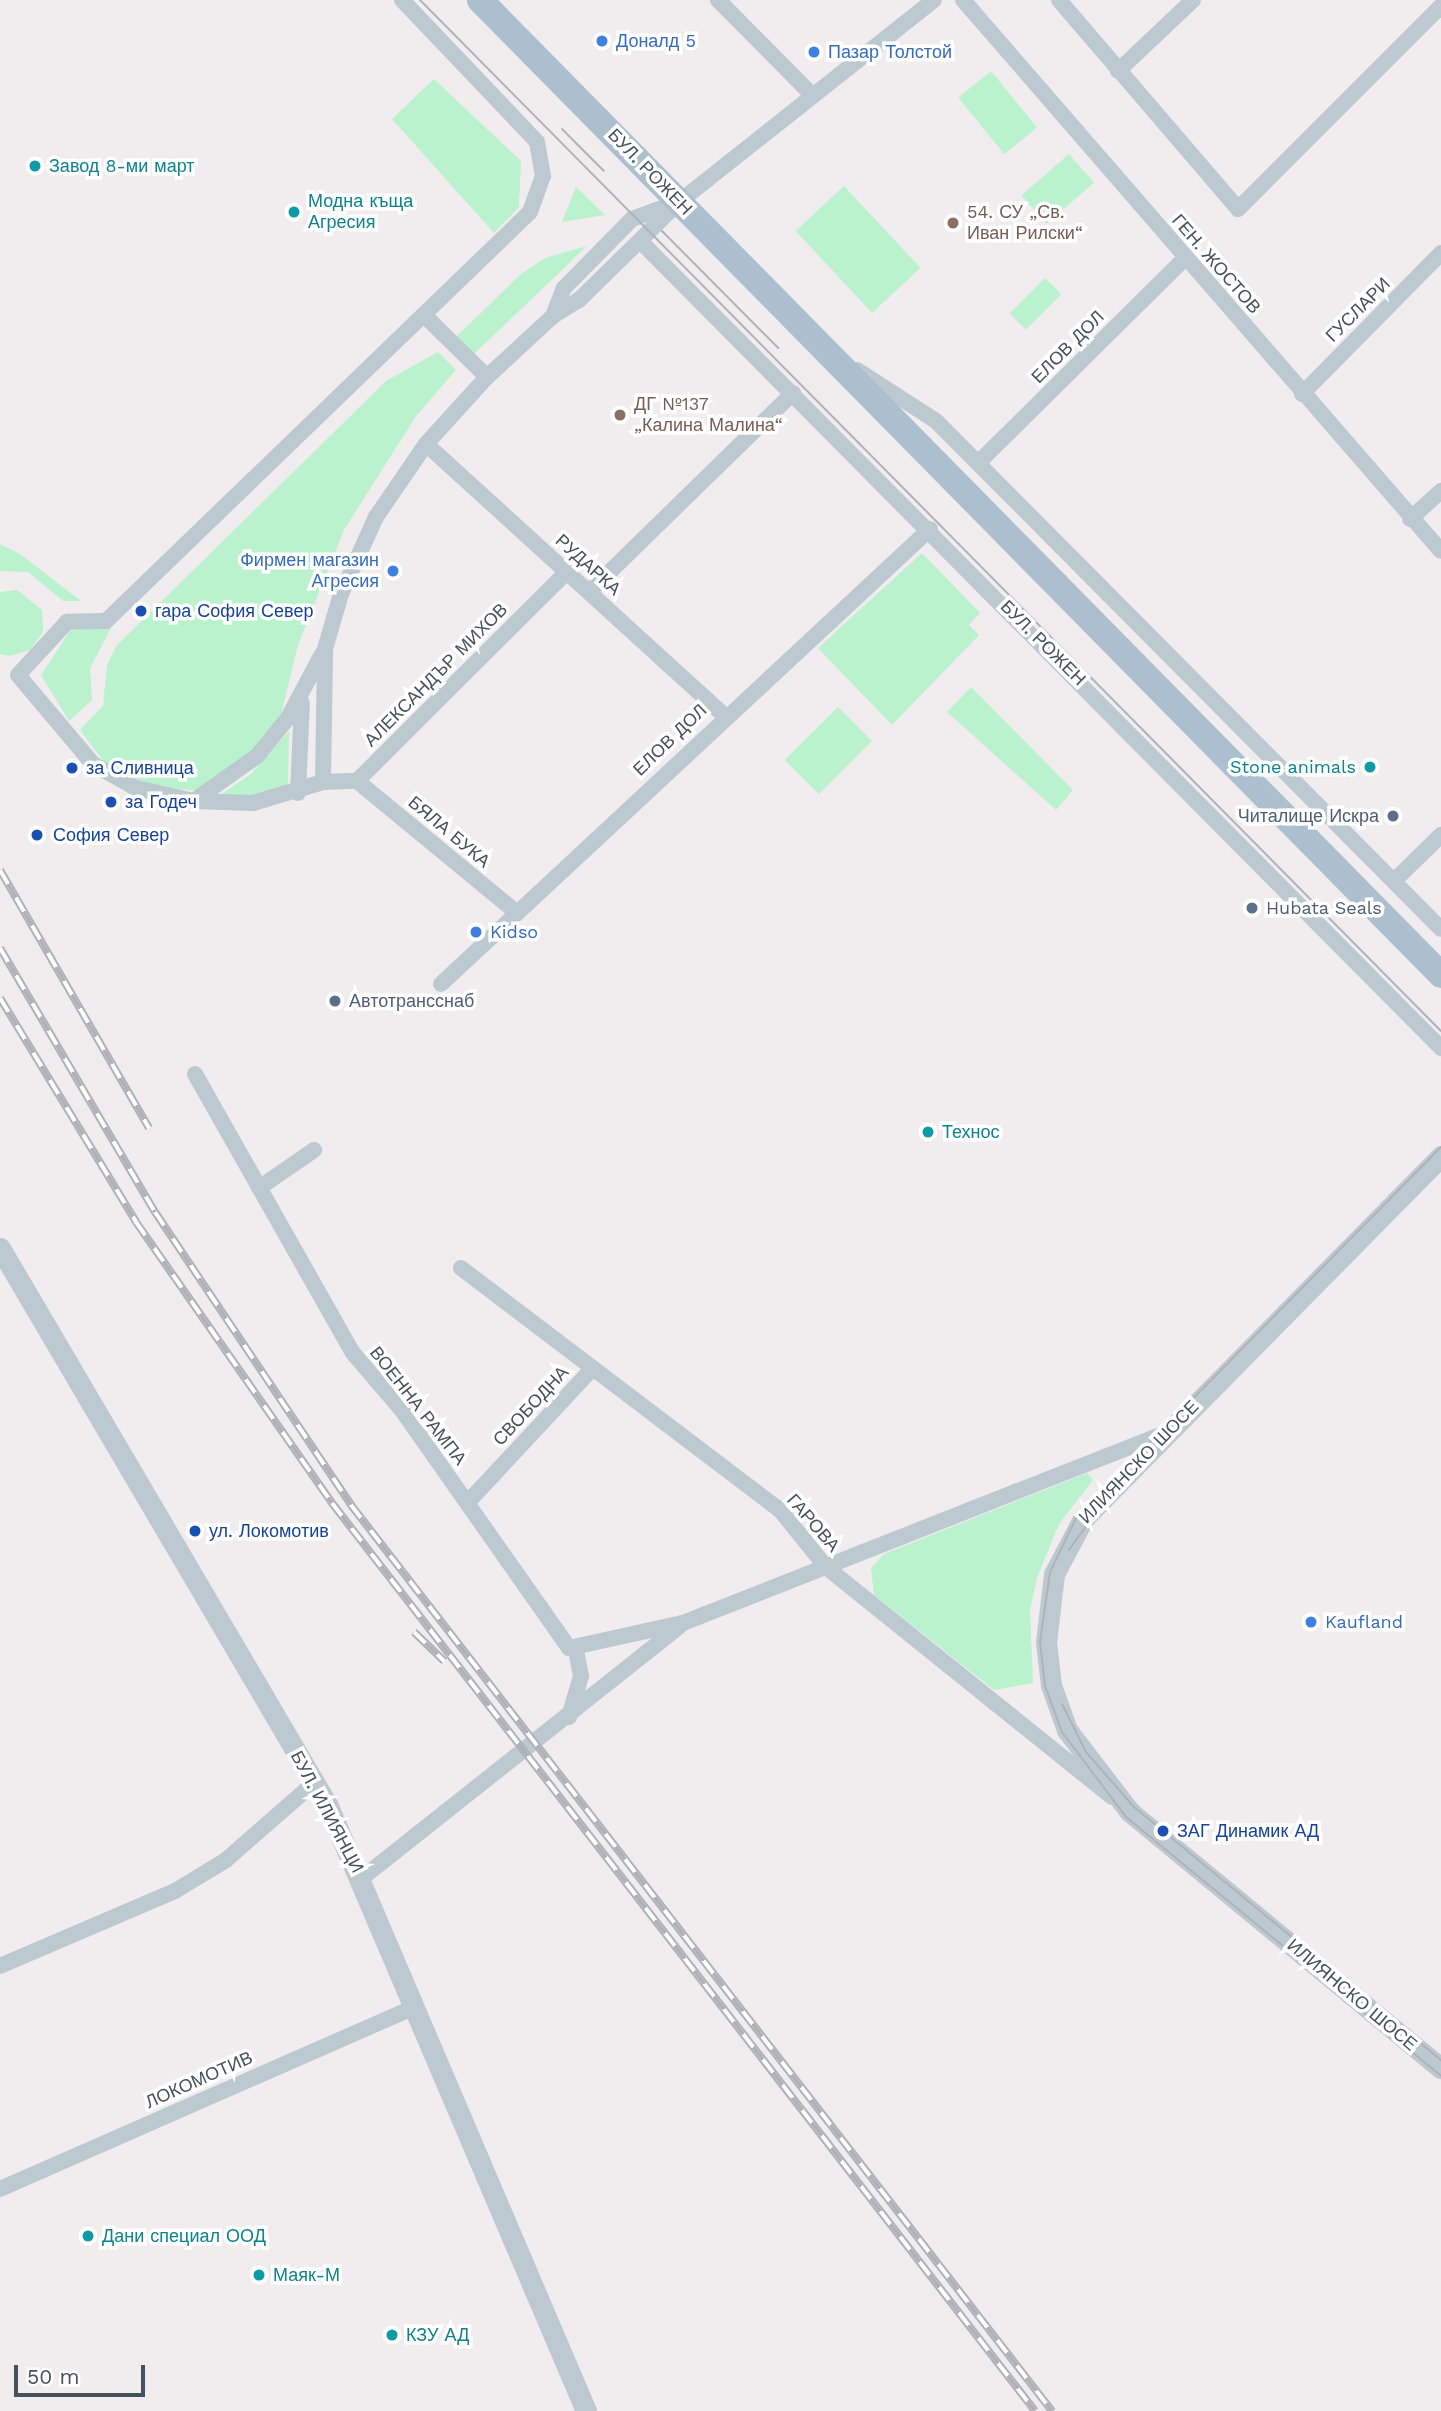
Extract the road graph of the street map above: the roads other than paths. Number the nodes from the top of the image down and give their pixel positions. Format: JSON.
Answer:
{"nodes":[{"id":1,"x":402,"y":0,"type":"edge"},
{"id":2,"x":480,"y":0,"type":"edge"},
{"id":3,"x":718,"y":0,"type":"edge"},
{"id":4,"x":934,"y":0,"type":"edge"},
{"id":5,"x":963,"y":0,"type":"edge"},
{"id":6,"x":1059,"y":0,"type":"edge"},
{"id":7,"x":1193,"y":0,"type":"edge"},
{"id":8,"x":1441,"y":6,"type":"edge"},
{"id":9,"x":1118,"y":71,"type":"junction"},
{"id":10,"x":813,"y":95,"type":"junction"},
{"id":11,"x":679,"y":202,"type":"junction"},
{"id":12,"x":641,"y":242,"type":"junction"},
{"id":13,"x":1441,"y":253,"type":"edge"},
{"id":14,"x":1185,"y":258,"type":"junction"},
{"id":15,"x":425,"y":316,"type":"junction"},
{"id":16,"x":552,"y":316,"type":"junction"},
{"id":17,"x":819,"y":345,"type":"junction"},
{"id":18,"x":488,"y":377,"type":"junction"},
{"id":19,"x":793,"y":393,"type":"junction"},
{"id":20,"x":1302,"y":394,"type":"junction"},
{"id":21,"x":426,"y":444,"type":"junction"},
{"id":22,"x":978,"y":463,"type":"junction"},
{"id":23,"x":1441,"y":491,"type":"edge"},
{"id":24,"x":1410,"y":519,"type":"junction"},
{"id":25,"x":930,"y":529,"type":"junction"},
{"id":26,"x":1441,"y":551,"type":"edge"},
{"id":27,"x":567,"y":572,"type":"junction"},
{"id":28,"x":589,"y":592,"type":"junction"},
{"id":29,"x":325,"y":649,"type":"junction"},
{"id":30,"x":306,"y":683,"type":"junction"},
{"id":31,"x":724,"y":715,"type":"junction"},
{"id":32,"x":357,"y":780,"type":"junction"},
{"id":33,"x":323,"y":782,"type":"junction"},
{"id":34,"x":298,"y":793,"type":"junction"},
{"id":35,"x":193,"y":801,"type":"junction"},
{"id":36,"x":1441,"y":835,"type":"edge"},
{"id":37,"x":1394,"y":881,"type":"junction"},
{"id":38,"x":516,"y":912,"type":"junction"},
{"id":39,"x":1441,"y":929,"type":"edge"},
{"id":40,"x":1441,"y":975,"type":"edge"},
{"id":41,"x":441,"y":984,"type":"dead end"},
{"id":42,"x":1441,"y":1048,"type":"edge"},
{"id":43,"x":195,"y":1074,"type":"dead end"},
{"id":44,"x":1441,"y":1149,"type":"edge"},
{"id":45,"x":314,"y":1150,"type":"dead end"},
{"id":46,"x":1434,"y":1163,"type":"edge"},
{"id":47,"x":259,"y":1188,"type":"junction"},
{"id":48,"x":0,"y":1248,"type":"edge"},
{"id":49,"x":461,"y":1268,"type":"dead end"},
{"id":50,"x":593,"y":1368,"type":"junction"},
{"id":51,"x":1167,"y":1432,"type":"junction"},
{"id":52,"x":468,"y":1502,"type":"junction"},
{"id":53,"x":826,"y":1567,"type":"junction"},
{"id":54,"x":683,"y":1623,"type":"junction"},
{"id":55,"x":576,"y":1650,"type":"junction"},
{"id":56,"x":569,"y":1717,"type":"junction"},
{"id":57,"x":314,"y":1783,"type":"junction"},
{"id":58,"x":1130,"y":1812,"type":"junction"},
{"id":59,"x":362,"y":1878,"type":"junction"},
{"id":60,"x":0,"y":1966,"type":"edge"},
{"id":61,"x":414,"y":2007,"type":"junction"},
{"id":62,"x":1441,"y":2068,"type":"edge"},
{"id":63,"x":0,"y":2189,"type":"edge"},
{"id":64,"x":586,"y":2411,"type":"edge"}],
"edges":[{"from":1,"to":15,"type":"street"},
{"from":2,"to":11,"type":"main road","name":"БУЛ. РОЖЕН"},
{"from":3,"to":10,"type":"street"},
{"from":4,"to":10,"type":"street"},
{"from":5,"to":14,"type":"street","name":"ГЕН. ЖОСТОВ"},
{"from":6,"to":9,"type":"street"},
{"from":7,"to":9,"type":"street"},
{"from":8,"to":9,"type":"street"},
{"from":10,"to":11,"type":"street"},
{"from":11,"to":12,"type":"street"},
{"from":11,"to":16,"type":"street"},
{"from":11,"to":17,"type":"main road","name":"БУЛ. РОЖЕН"},
{"from":12,"to":16,"type":"street"},
{"from":12,"to":19,"type":"street","name":"БУЛ. РОЖЕН"},
{"from":13,"to":20,"type":"street","name":"ГУСЛАРИ"},
{"from":14,"to":20,"type":"street","name":"ГЕН. ЖОСТОВ"},
{"from":14,"to":22,"type":"street","name":"ЕЛОВ ДОЛ"},
{"from":15,"to":18,"type":"street"},
{"from":15,"to":35,"type":"street"},
{"from":16,"to":18,"type":"street"},
{"from":17,"to":22,"type":"street","name":"БУЛ. РОЖЕН"},
{"from":17,"to":40,"type":"main road","name":"БУЛ. РОЖЕН"},
{"from":18,"to":21,"type":"street"},
{"from":19,"to":25,"type":"street","name":"БУЛ. РОЖЕН"},
{"from":19,"to":28,"type":"street"},
{"from":20,"to":24,"type":"street","name":"ГЕН. ЖОСТОВ"},
{"from":21,"to":27,"type":"street","name":"РУДАРКА"},
{"from":21,"to":29,"type":"street"},
{"from":22,"to":37,"type":"street","name":"БУЛ. РОЖЕН"},
{"from":23,"to":24,"type":"street"},
{"from":24,"to":26,"type":"street","name":"ГЕН. ЖОСТОВ"},
{"from":25,"to":31,"type":"street","name":"ЕЛОВ ДОЛ"},
{"from":25,"to":42,"type":"street","name":"БУЛ. РОЖЕН"},
{"from":27,"to":28,"type":"street","name":"РУДАРКА"},
{"from":27,"to":32,"type":"street","name":"АЛЕКСАНДЪР МИХОВ"},
{"from":28,"to":31,"type":"street","name":"РУДАРКА"},
{"from":29,"to":30,"type":"street"},
{"from":29,"to":33,"type":"street"},
{"from":30,"to":34,"type":"street"},
{"from":30,"to":35,"type":"street"},
{"from":31,"to":38,"type":"street","name":"ЕЛОВ ДОЛ"},
{"from":32,"to":33,"type":"street"},
{"from":32,"to":38,"type":"street","name":"БЯЛА БУКА"},
{"from":33,"to":34,"type":"street"},
{"from":34,"to":35,"type":"street"},
{"from":36,"to":37,"type":"street"},
{"from":37,"to":39,"type":"street","name":"БУЛ. РОЖЕН"},
{"from":38,"to":41,"type":"street","name":"ЕЛОВ ДОЛ"},
{"from":43,"to":47,"type":"street","name":"ВОЕННА РАМПА"},
{"from":44,"to":46,"type":"street"},
{"from":45,"to":47,"type":"street"},
{"from":46,"to":51,"type":"street","name":"ИЛИЯНСКО ШОСЕ"},
{"from":47,"to":52,"type":"street","name":"ВОЕННА РАМПА"},
{"from":48,"to":57,"type":"street","name":"БУЛ. ИЛИЯНЦИ"},
{"from":49,"to":50,"type":"street","name":"ГАРОВА"},
{"from":50,"to":52,"type":"street","name":"СВОБОДНА"},
{"from":50,"to":53,"type":"street","name":"ГАРОВА"},
{"from":51,"to":53,"type":"street"},
{"from":51,"to":58,"type":"street","name":"ИЛИЯНСКО ШОСЕ"},
{"from":52,"to":55,"type":"street","name":"ВОЕННА РАМПА"},
{"from":53,"to":54,"type":"street"},
{"from":53,"to":58,"type":"street","name":"ГАРОВА"},
{"from":54,"to":55,"type":"street"},
{"from":54,"to":56,"type":"street"},
{"from":55,"to":56,"type":"street"},
{"from":56,"to":59,"type":"street"},
{"from":57,"to":59,"type":"street","name":"БУЛ. ИЛИЯНЦИ"},
{"from":57,"to":60,"type":"street"},
{"from":58,"to":62,"type":"street","name":"ИЛИЯНСКО ШОСЕ"},
{"from":59,"to":61,"type":"street","name":"БУЛ. ИЛИЯНЦИ"},
{"from":61,"to":63,"type":"street","name":"ЛОКОМОТИВ"},
{"from":61,"to":64,"type":"street","name":"БУЛ. ИЛИЯНЦИ"}]}
